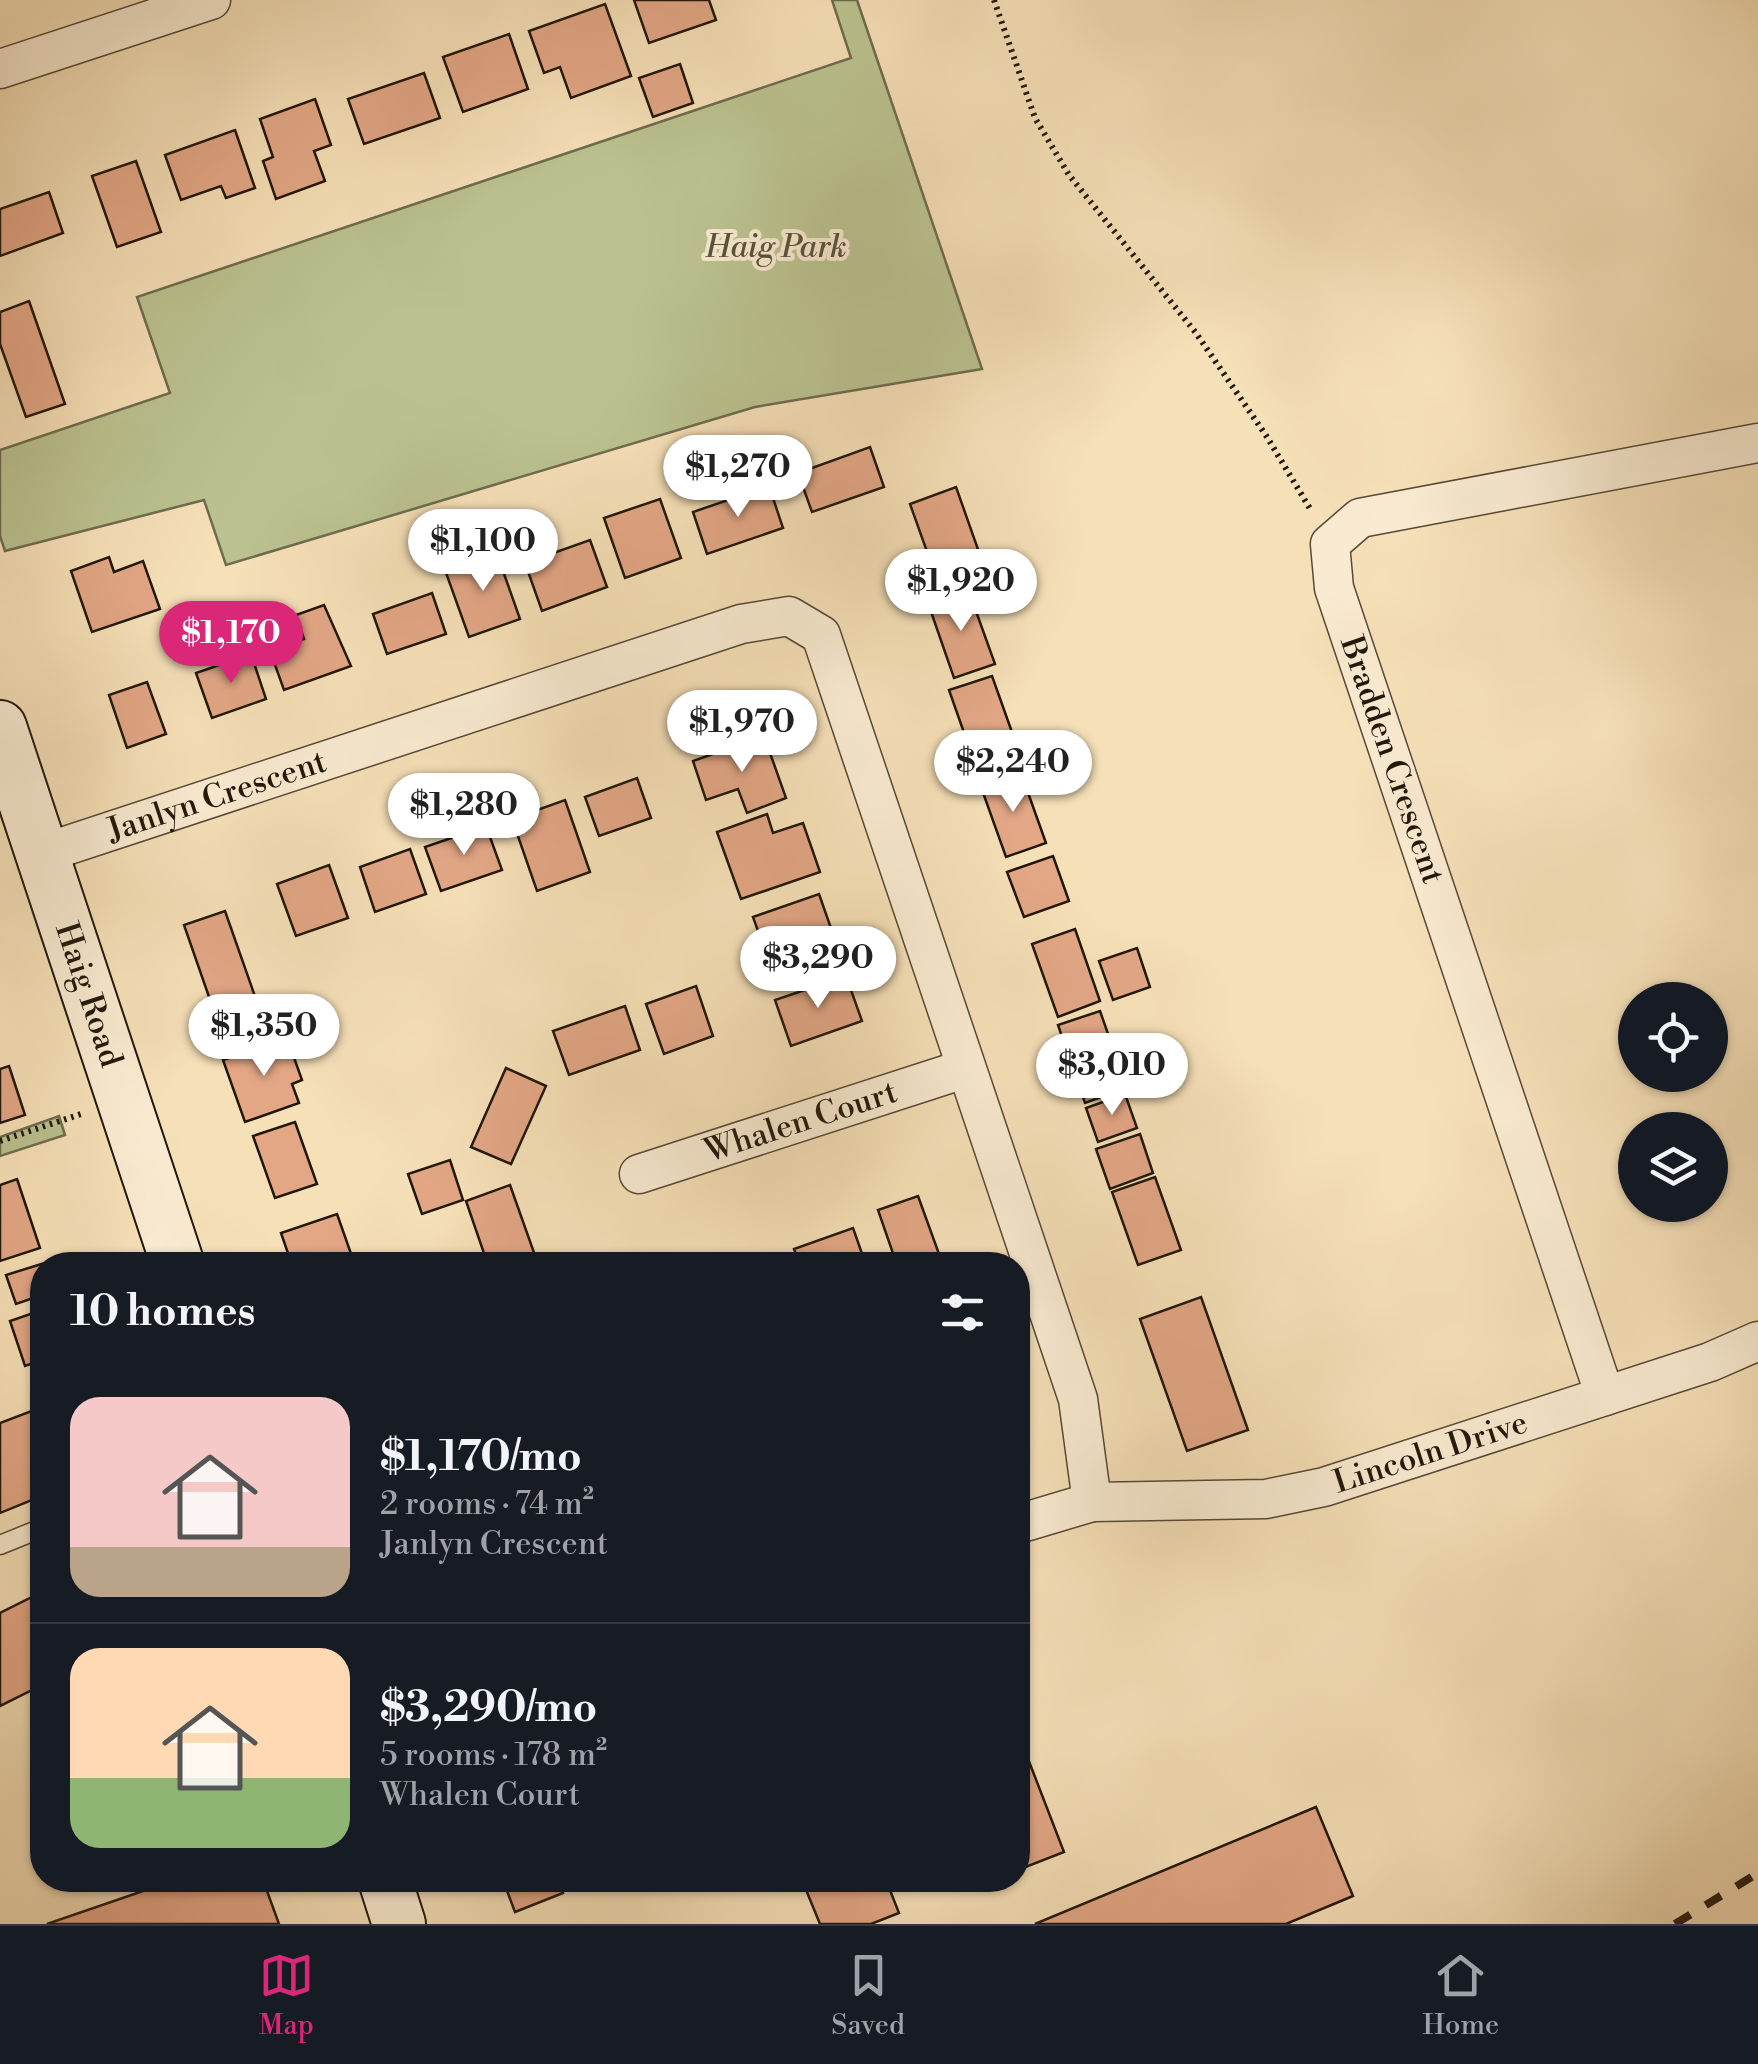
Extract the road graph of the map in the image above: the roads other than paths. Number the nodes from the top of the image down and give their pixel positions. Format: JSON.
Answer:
{"nodes":[{"id":1,"x":211,"y":0,"type":"edge"},
{"id":2,"x":0,"y":69,"type":"edge"},
{"id":3,"x":1758,"y":443,"type":"edge"},
{"id":4,"x":0,"y":728,"type":"edge"},
{"id":5,"x":41,"y":854,"type":"junction"},
{"id":6,"x":964,"y":1069,"type":"junction"},
{"id":7,"x":638,"y":1174,"type":"dead end"},
{"id":8,"x":174,"y":1252,"type":"edge"},
{"id":9,"x":1027,"y":1252,"type":"edge"},
{"id":10,"x":1030,"y":1261,"type":"edge"},
{"id":11,"x":1758,"y":1341,"type":"edge"},
{"id":12,"x":1605,"y":1396,"type":"junction"},
{"id":13,"x":1092,"y":1502,"type":"junction"},
{"id":14,"x":1030,"y":1520,"type":"edge"},
{"id":15,"x":30,"y":1533,"type":"edge"},
{"id":16,"x":0,"y":1545,"type":"edge"},
{"id":17,"x":389,"y":1892,"type":"edge"},
{"id":18,"x":399,"y":1924,"type":"edge"}],
"edges":[{"from":1,"to":2,"type":"street"},
{"from":3,"to":12,"type":"street","name":"Bradden Crescent"},
{"from":4,"to":5,"type":"street","name":"Haig Road"},
{"from":5,"to":6,"type":"street","name":"Janlyn Crescent"},
{"from":5,"to":8,"type":"street","name":"Haig Road"},
{"from":6,"to":7,"type":"street","name":"Whalen Court"},
{"from":6,"to":9,"type":"street","name":"Janlyn Crescent"},
{"from":10,"to":13,"type":"street","name":"Janlyn Crescent"},
{"from":11,"to":12,"type":"street","name":"Lincoln Drive"},
{"from":12,"to":13,"type":"street","name":"Lincoln Drive"},
{"from":13,"to":14,"type":"street"},
{"from":15,"to":16,"type":"lane"},
{"from":17,"to":18,"type":"street"}]}
